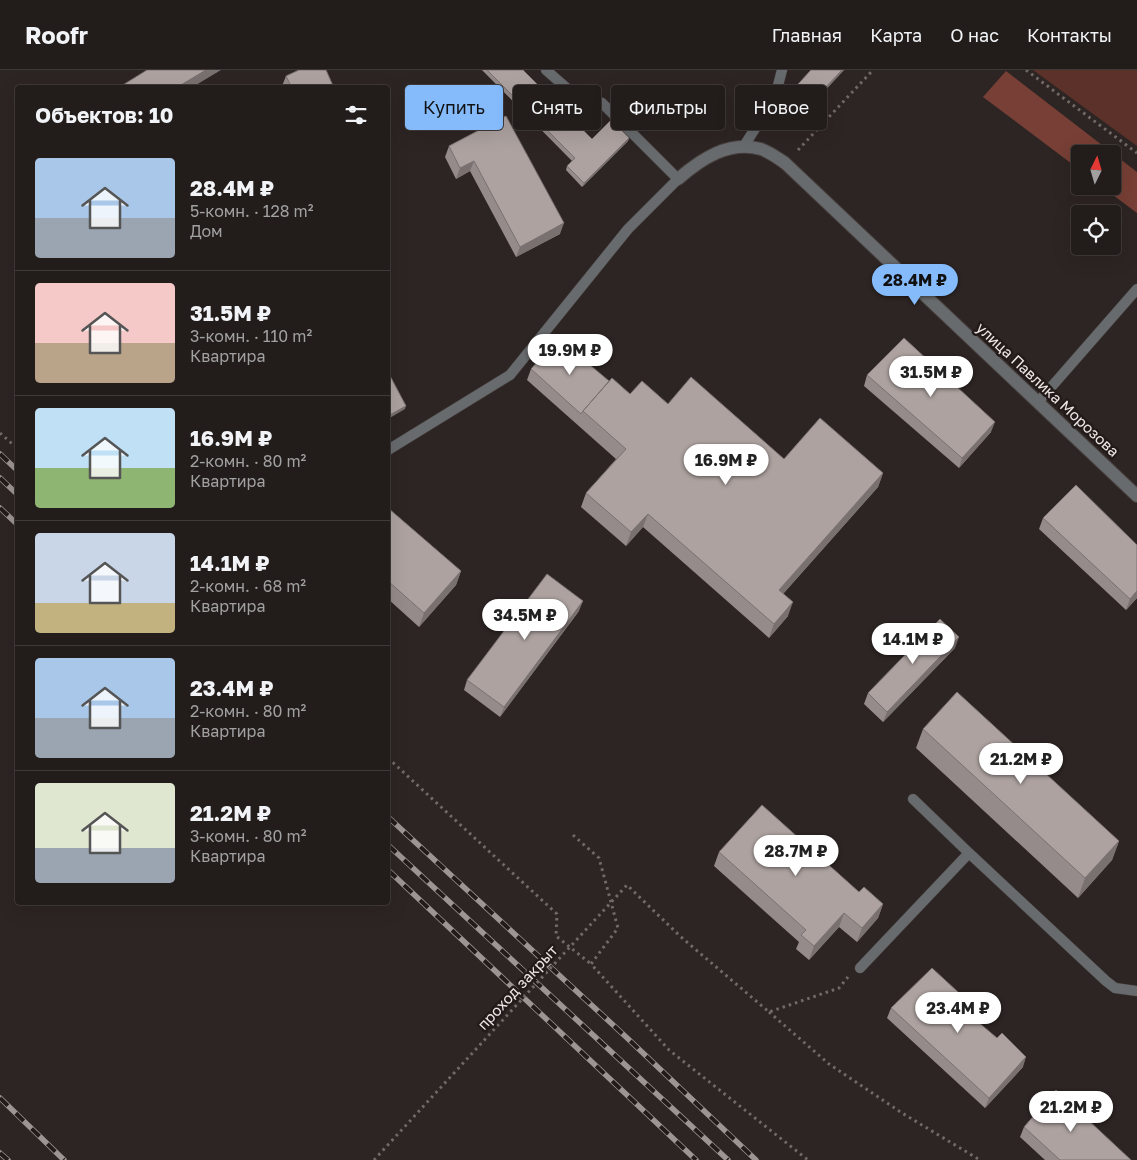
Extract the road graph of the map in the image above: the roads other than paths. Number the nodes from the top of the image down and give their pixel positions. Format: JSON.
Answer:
{"nodes":[{"id":1,"x":546,"y":70,"type":"edge"},
{"id":2,"x":782,"y":70,"type":"edge"},
{"id":3,"x":744,"y":146,"type":"junction"},
{"id":4,"x":678,"y":179,"type":"junction"},
{"id":5,"x":1137,"y":288,"type":"edge"},
{"id":6,"x":1039,"y":401,"type":"junction"},
{"id":7,"x":390,"y":449,"type":"edge"},
{"id":8,"x":1137,"y":496,"type":"edge"},
{"id":9,"x":913,"y":799,"type":"dead end"},
{"id":10,"x":969,"y":853,"type":"junction"},
{"id":11,"x":860,"y":968,"type":"road end"},
{"id":12,"x":1137,"y":990,"type":"edge"}],
"edges":[{"from":1,"to":4,"type":"lane"},
{"from":2,"to":3,"type":"lane"},
{"from":3,"to":4,"type":"street","name":"улица Павлика Морозова"},
{"from":3,"to":6,"type":"street","name":"улица Павлика Морозова"},
{"from":4,"to":7,"type":"lane"},
{"from":5,"to":6,"type":"lane"},
{"from":6,"to":8,"type":"street","name":"улица Павлика Морозова"},
{"from":9,"to":10,"type":"lane"},
{"from":10,"to":11,"type":"lane"},
{"from":10,"to":12,"type":"lane"}]}
